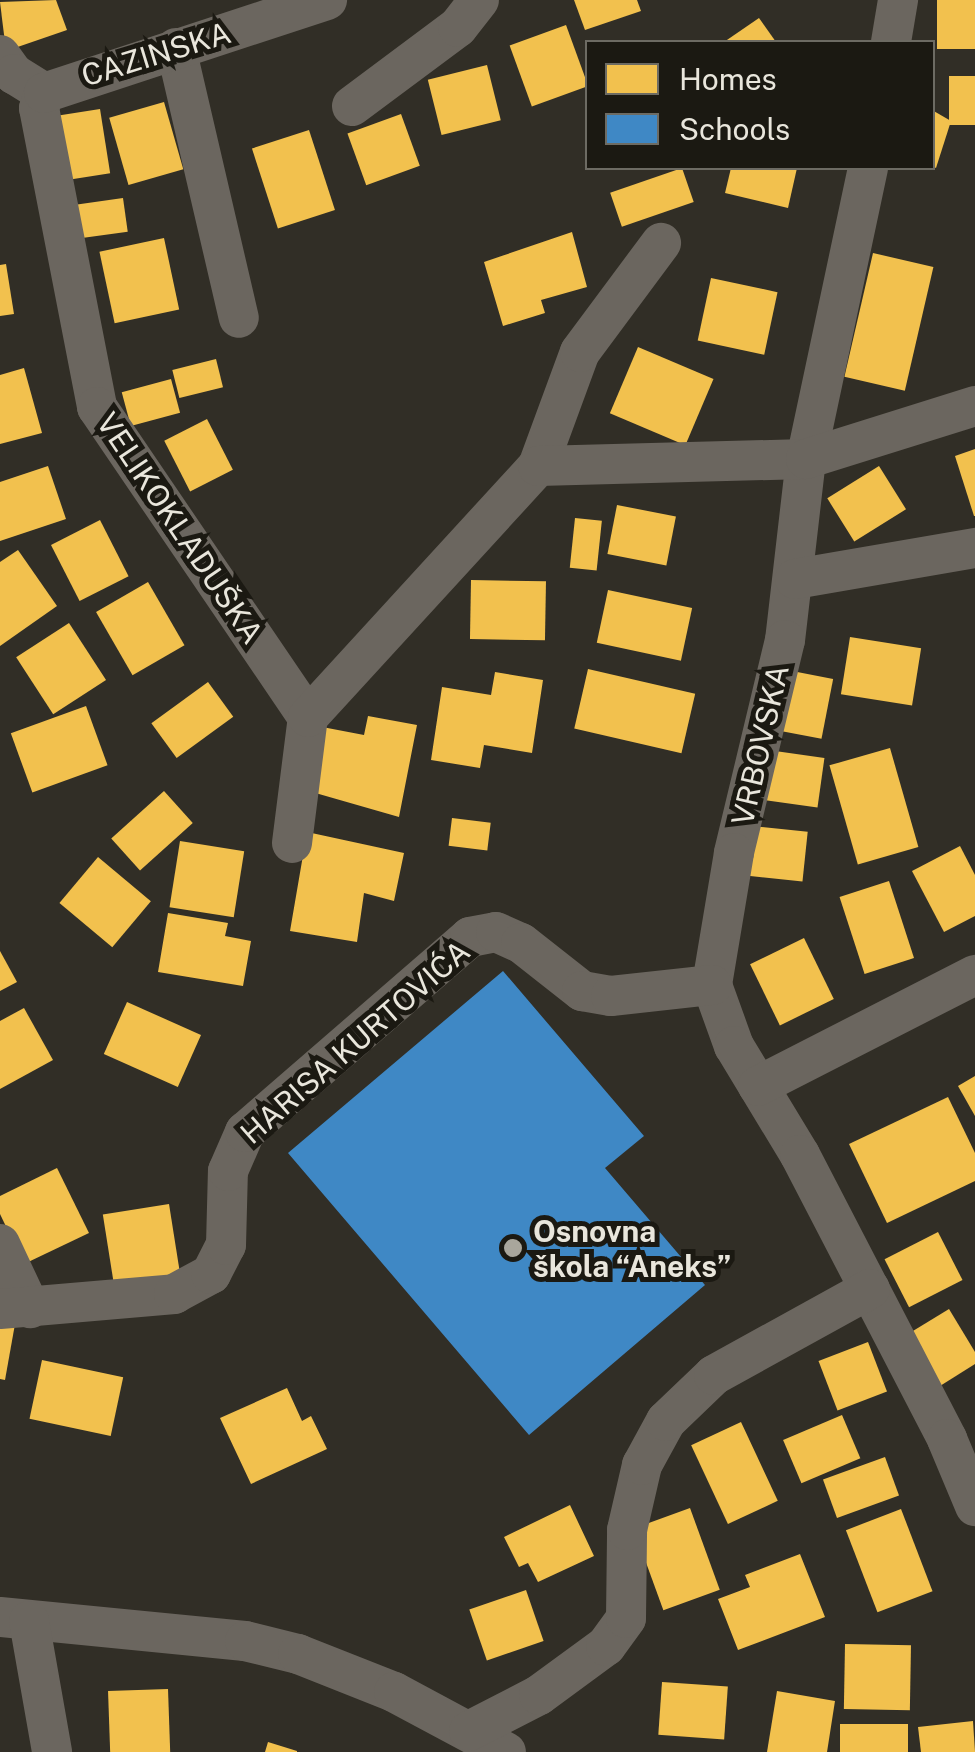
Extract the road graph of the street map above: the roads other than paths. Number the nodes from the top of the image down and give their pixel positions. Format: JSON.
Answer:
{"nodes":[{"id":1,"x":327,"y":0,"type":"edge"},
{"id":2,"x":479,"y":0,"type":"edge"},
{"id":3,"x":898,"y":0,"type":"edge"},
{"id":4,"x":892,"y":40,"type":"edge"},
{"id":5,"x":176,"y":48,"type":"junction"},
{"id":6,"x":0,"y":55,"type":"edge"},
{"id":7,"x":44,"y":92,"type":"junction"},
{"id":8,"x":352,"y":106,"type":"dead end"},
{"id":9,"x":868,"y":170,"type":"edge"},
{"id":10,"x":661,"y":244,"type":"dead end"},
{"id":11,"x":239,"y":318,"type":"dead end"},
{"id":12,"x":975,"y":406,"type":"edge"},
{"id":13,"x":806,"y":460,"type":"junction"},
{"id":14,"x":538,"y":466,"type":"junction"},
{"id":15,"x":975,"y":548,"type":"edge"},
{"id":16,"x":795,"y":579,"type":"junction"},
{"id":17,"x":308,"y":717,"type":"junction"},
{"id":18,"x":292,"y":843,"type":"dead end"},
{"id":19,"x":975,"y":975,"type":"edge"},
{"id":20,"x":712,"y":985,"type":"junction"},
{"id":21,"x":758,"y":1086,"type":"junction"},
{"id":22,"x":0,"y":1244,"type":"edge"},
{"id":23,"x":870,"y":1289,"type":"junction"},
{"id":24,"x":15,"y":1308,"type":"edge"},
{"id":25,"x":961,"y":1428,"type":"edge"},
{"id":26,"x":975,"y":1506,"type":"edge"},
{"id":27,"x":15,"y":1619,"type":"edge"},
{"id":28,"x":468,"y":1731,"type":"junction"},
{"id":29,"x":52,"y":1752,"type":"edge"},
{"id":30,"x":506,"y":1752,"type":"edge"}],
"edges":[{"from":1,"to":5,"type":"street","name":"CAZINSKA"},
{"from":2,"to":8,"type":"street"},
{"from":3,"to":4,"type":"street"},
{"from":5,"to":7,"type":"street","name":"CAZINSKA"},
{"from":5,"to":11,"type":"street"},
{"from":6,"to":7,"type":"street","name":"CAZINSKA"},
{"from":7,"to":17,"type":"street","name":"VELIKOKLADUŠKA"},
{"from":9,"to":13,"type":"street","name":"VRBOVSKA"},
{"from":10,"to":14,"type":"street"},
{"from":12,"to":13,"type":"street"},
{"from":13,"to":14,"type":"street"},
{"from":13,"to":16,"type":"street","name":"VRBOVSKA"},
{"from":14,"to":17,"type":"street"},
{"from":15,"to":16,"type":"street"},
{"from":16,"to":20,"type":"street","name":"VRBOVSKA"},
{"from":17,"to":18,"type":"street"},
{"from":19,"to":21,"type":"street"},
{"from":20,"to":21,"type":"street"},
{"from":20,"to":24,"type":"street","name":"HARISA KURTOVIĆA"},
{"from":21,"to":23,"type":"street"},
{"from":22,"to":24,"type":"street","name":"HARISA KURTOVIĆA"},
{"from":23,"to":25,"type":"street"},
{"from":23,"to":28,"type":"street"},
{"from":25,"to":26,"type":"street"},
{"from":27,"to":28,"type":"street"},
{"from":27,"to":29,"type":"street"},
{"from":28,"to":30,"type":"street"}]}
